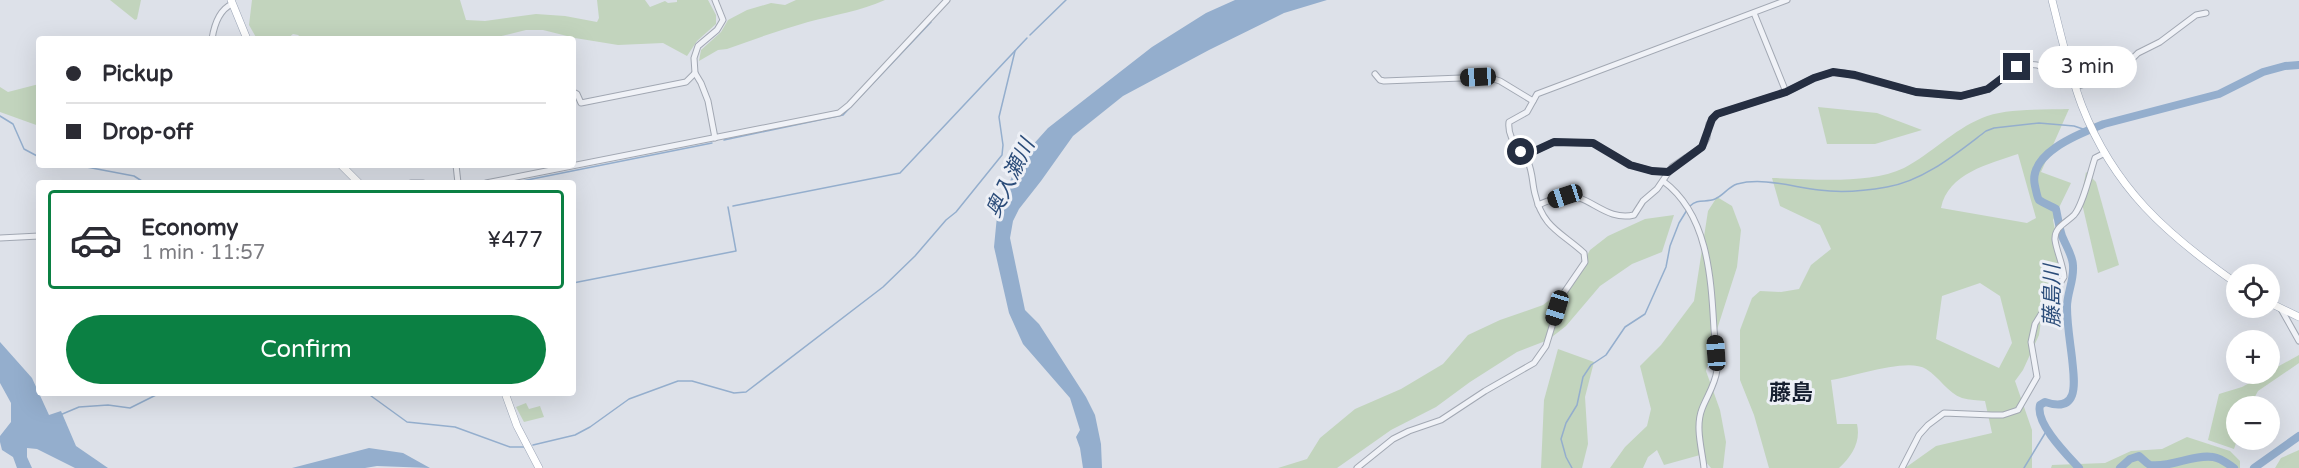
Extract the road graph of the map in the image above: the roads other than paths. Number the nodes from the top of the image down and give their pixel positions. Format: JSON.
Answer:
{"nodes":[{"id":1,"x":715,"y":0,"type":"edge"},
{"id":2,"x":947,"y":0,"type":"edge"},
{"id":3,"x":1787,"y":0,"type":"edge"},
{"id":4,"x":2052,"y":0,"type":"edge"},
{"id":5,"x":231,"y":2,"type":"edge"},
{"id":6,"x":1754,"y":13,"type":"junction"},
{"id":7,"x":2206,"y":13,"type":"dead end"},
{"id":8,"x":213,"y":36,"type":"edge"},
{"id":9,"x":246,"y":36,"type":"edge"},
{"id":10,"x":2071,"y":71,"type":"junction"},
{"id":11,"x":695,"y":73,"type":"junction"},
{"id":12,"x":1375,"y":74,"type":"dead end"},
{"id":13,"x":2076,"y":87,"type":"junction"},
{"id":14,"x":1786,"y":92,"type":"junction"},
{"id":15,"x":576,"y":94,"type":"edge"},
{"id":16,"x":1533,"y":101,"type":"junction"},
{"id":17,"x":715,"y":138,"type":"junction"},
{"id":18,"x":2105,"y":153,"type":"junction"},
{"id":19,"x":1524,"y":156,"type":"junction"},
{"id":20,"x":576,"y":165,"type":"edge"},
{"id":21,"x":343,"y":168,"type":"edge"},
{"id":22,"x":562,"y":168,"type":"edge"},
{"id":23,"x":1668,"y":172,"type":"junction"},
{"id":24,"x":356,"y":180,"type":"edge"},
{"id":25,"x":501,"y":180,"type":"edge"},
{"id":26,"x":1663,"y":181,"type":"junction"},
{"id":27,"x":1538,"y":204,"type":"junction"},
{"id":28,"x":36,"y":236,"type":"edge"},
{"id":29,"x":0,"y":238,"type":"edge"},
{"id":30,"x":2226,"y":276,"type":"edge"},
{"id":31,"x":2281,"y":309,"type":"joint"},
{"id":32,"x":2299,"y":317,"type":"edge"},
{"id":33,"x":2299,"y":341,"type":"edge"},
{"id":34,"x":506,"y":396,"type":"edge"},
{"id":35,"x":539,"y":468,"type":"edge"},
{"id":36,"x":1357,"y":468,"type":"edge"},
{"id":37,"x":1704,"y":468,"type":"edge"},
{"id":38,"x":1902,"y":468,"type":"edge"}],
"edges":[{"from":1,"to":11,"type":"street"},
{"from":2,"to":17,"type":"street"},
{"from":3,"to":6,"type":"street"},
{"from":4,"to":10,"type":"main road"},
{"from":5,"to":8,"type":"street"},
{"from":5,"to":9,"type":"main road"},
{"from":6,"to":14,"type":"street"},
{"from":6,"to":16,"type":"street"},
{"from":7,"to":13,"type":"street"},
{"from":10,"to":13,"type":"main road"},
{"from":10,"to":14,"type":"street"},
{"from":11,"to":15,"type":"street"},
{"from":11,"to":17,"type":"street"},
{"from":12,"to":16,"type":"street"},
{"from":13,"to":18,"type":"main road"},
{"from":14,"to":23,"type":"street"},
{"from":16,"to":19,"type":"street"},
{"from":17,"to":20,"type":"street"},
{"from":18,"to":30,"type":"main road"},
{"from":18,"to":38,"type":"street"},
{"from":19,"to":23,"type":"street"},
{"from":19,"to":27,"type":"street"},
{"from":21,"to":24,"type":"main road"},
{"from":22,"to":25,"type":"street"},
{"from":23,"to":26,"type":"street"},
{"from":26,"to":27,"type":"street"},
{"from":26,"to":37,"type":"street"},
{"from":27,"to":36,"type":"street"},
{"from":28,"to":29,"type":"street"},
{"from":31,"to":32,"type":"main road"},
{"from":31,"to":33,"type":"street"},
{"from":34,"to":35,"type":"main road"}]}
